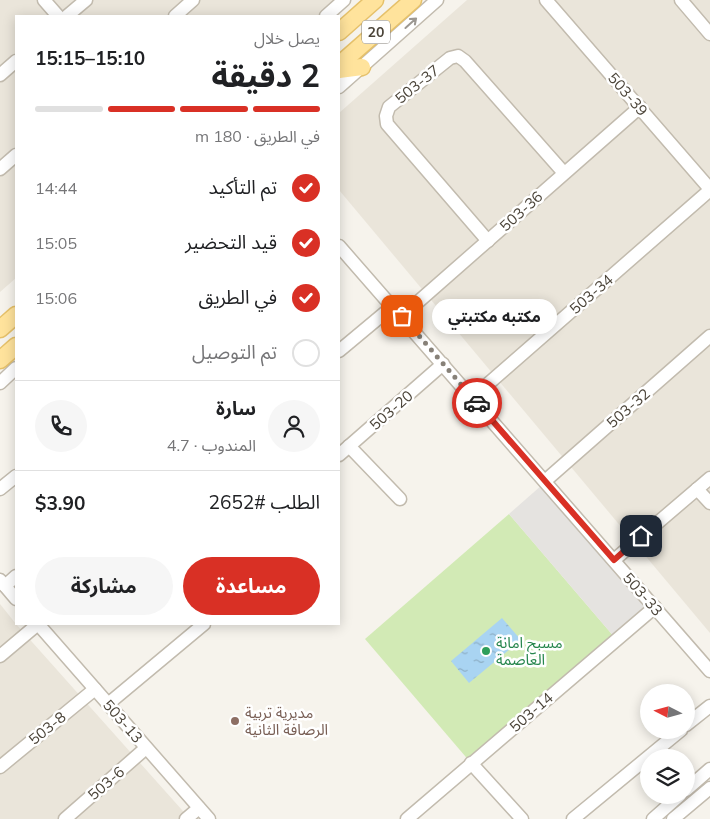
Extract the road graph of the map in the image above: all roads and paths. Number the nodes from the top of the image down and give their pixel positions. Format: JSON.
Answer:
{"nodes":[{"id":1,"x":44,"y":0,"type":"edge"},
{"id":2,"x":86,"y":0,"type":"edge"},
{"id":3,"x":193,"y":0,"type":"edge"},
{"id":4,"x":344,"y":0,"type":"edge"},
{"id":5,"x":375,"y":0,"type":"edge"},
{"id":6,"x":413,"y":0,"type":"edge"},
{"id":7,"x":438,"y":0,"type":"edge"},
{"id":8,"x":546,"y":0,"type":"edge"},
{"id":9,"x":680,"y":0,"type":"edge"},
{"id":10,"x":57,"y":15,"type":"edge"},
{"id":11,"x":68,"y":15,"type":"edge"},
{"id":12,"x":176,"y":15,"type":"edge"},
{"id":13,"x":327,"y":15,"type":"edge"},
{"id":14,"x":340,"y":31,"type":"edge"},
{"id":15,"x":710,"y":34,"type":"edge"},
{"id":16,"x":15,"y":61,"type":"edge"},
{"id":17,"x":340,"y":64,"type":"edge"},
{"id":18,"x":362,"y":67,"type":"junction"},
{"id":19,"x":340,"y":70,"type":"edge"},
{"id":20,"x":0,"y":75,"type":"edge"},
{"id":21,"x":340,"y":87,"type":"edge"},
{"id":22,"x":640,"y":107,"type":"junction"},
{"id":23,"x":15,"y":156,"type":"edge"},
{"id":24,"x":0,"y":169,"type":"edge"},
{"id":25,"x":564,"y":173,"type":"junction"},
{"id":26,"x":710,"y":189,"type":"edge"},
{"id":27,"x":488,"y":241,"type":"junction"},
{"id":28,"x":340,"y":247,"type":"edge"},
{"id":29,"x":397,"y":311,"type":"junction"},
{"id":30,"x":710,"y":336,"type":"edge"},
{"id":31,"x":15,"y":347,"type":"edge"},
{"id":32,"x":340,"y":350,"type":"edge"},
{"id":33,"x":0,"y":360,"type":"edge"},
{"id":34,"x":443,"y":364,"type":"junction"},
{"id":35,"x":15,"y":369,"type":"edge"},
{"id":36,"x":0,"y":383,"type":"edge"},
{"id":37,"x":473,"y":398,"type":"junction"},
{"id":38,"x":349,"y":446,"type":"junction"},
{"id":39,"x":340,"y":454,"type":"edge"},
{"id":40,"x":15,"y":477,"type":"edge"},
{"id":41,"x":710,"y":478,"type":"edge"},
{"id":42,"x":545,"y":481,"type":"junction"},
{"id":43,"x":697,"y":489,"type":"junction"},
{"id":44,"x":0,"y":490,"type":"edge"},
{"id":45,"x":400,"y":499,"type":"dead end"},
{"id":46,"x":710,"y":503,"type":"edge"},
{"id":47,"x":614,"y":560,"type":"junction"},
{"id":48,"x":15,"y":576,"type":"edge"},
{"id":49,"x":2,"y":583,"type":"edge"},
{"id":50,"x":15,"y":598,"type":"edge"},
{"id":51,"x":655,"y":607,"type":"junction"},
{"id":52,"x":37,"y":625,"type":"edge"},
{"id":53,"x":39,"y":625,"type":"edge"},
{"id":54,"x":203,"y":625,"type":"edge"},
{"id":55,"x":0,"y":656,"type":"edge"},
{"id":56,"x":710,"y":670,"type":"edge"},
{"id":57,"x":95,"y":689,"type":"junction"},
{"id":58,"x":108,"y":704,"type":"junction"},
{"id":59,"x":710,"y":706,"type":"edge"},
{"id":60,"x":695,"y":718,"type":"edge"},
{"id":61,"x":670,"y":739,"type":"edge"},
{"id":62,"x":146,"y":748,"type":"junction"},
{"id":63,"x":472,"y":763,"type":"junction"},
{"id":64,"x":0,"y":766,"type":"edge"},
{"id":65,"x":710,"y":769,"type":"edge"},
{"id":66,"x":700,"y":778,"type":"junction"},
{"id":67,"x":695,"y":782,"type":"edge"},
{"id":68,"x":710,"y":788,"type":"edge"},
{"id":69,"x":670,"y":804,"type":"edge"},
{"id":70,"x":199,"y":808,"type":"junction"},
{"id":71,"x":65,"y":819,"type":"edge"},
{"id":72,"x":186,"y":819,"type":"edge"},
{"id":73,"x":209,"y":819,"type":"edge"},
{"id":74,"x":407,"y":819,"type":"edge"},
{"id":75,"x":522,"y":819,"type":"edge"},
{"id":76,"x":573,"y":819,"type":"edge"},
{"id":77,"x":653,"y":819,"type":"edge"},
{"id":78,"x":673,"y":819,"type":"edge"}],
"edges":[{"from":1,"to":10,"type":"street"},
{"from":2,"to":11,"type":"street"},
{"from":3,"to":12,"type":"street"},
{"from":4,"to":13,"type":"street"},
{"from":5,"to":14,"type":"main road","number":"20"},
{"from":6,"to":17,"type":"main road","number":"20"},
{"from":18,"to":7,"type":"street","one_way":true},
{"from":8,"to":22,"type":"street","name":"503-39"},
{"from":9,"to":15,"type":"street"},
{"from":16,"to":20,"type":"street"},
{"from":18,"to":19,"type":"main road"},
{"from":18,"to":21,"type":"street"},
{"from":22,"to":25,"type":"street","name":"503-36"},
{"from":22,"to":26,"type":"street","name":"503-39"},
{"from":23,"to":24,"type":"street"},
{"from":25,"to":27,"type":"street","name":"503-36"},
{"from":25,"to":27,"type":"street","name":"503-37"},
{"from":26,"to":37,"type":"street","name":"503-34"},
{"from":27,"to":29,"type":"street","name":"503-36"},
{"from":28,"to":29,"type":"street","name":"503-33"},
{"from":29,"to":32,"type":"street","name":"503-36"},
{"from":29,"to":34,"type":"street","name":"503-33"},
{"from":30,"to":42,"type":"street","name":"503-32"},
{"from":31,"to":33,"type":"main road"},
{"from":34,"to":37,"type":"street","name":"503-33"},
{"from":34,"to":38,"type":"street","name":"503-20"},
{"from":35,"to":36,"type":"street"},
{"from":37,"to":42,"type":"street","name":"503-33"},
{"from":38,"to":39,"type":"street","name":"503-20"},
{"from":38,"to":45,"type":"street"},
{"from":40,"to":44,"type":"street"},
{"from":41,"to":43,"type":"street"},
{"from":42,"to":47,"type":"street","name":"503-33"},
{"from":43,"to":46,"type":"street"},
{"from":43,"to":47,"type":"street"},
{"from":47,"to":51,"type":"street","name":"503-33"},
{"from":48,"to":49,"type":"street"},
{"from":49,"to":50,"type":"street"},
{"from":51,"to":56,"type":"street","name":"503-33"},
{"from":51,"to":63,"type":"street","name":"503-14"},
{"from":52,"to":55,"type":"street"},
{"from":53,"to":57,"type":"street","name":"503-13"},
{"from":54,"to":58,"type":"street"},
{"from":57,"to":58,"type":"street","name":"503-13"},
{"from":57,"to":64,"type":"street","name":"503-8"},
{"from":58,"to":62,"type":"street","name":"503-13"},
{"from":59,"to":60,"type":"street"},
{"from":61,"to":76,"type":"street"},
{"from":62,"to":70,"type":"street","name":"503-13"},
{"from":62,"to":71,"type":"street","name":"503-6"},
{"from":63,"to":74,"type":"street","name":"503-14"},
{"from":63,"to":75,"type":"street"},
{"from":65,"to":66,"type":"street"},
{"from":66,"to":67,"type":"street"},
{"from":66,"to":68,"type":"street"},
{"from":68,"to":78,"type":"street"},
{"from":69,"to":77,"type":"street"},
{"from":70,"to":72,"type":"street"},
{"from":70,"to":73,"type":"street","name":"503-13"}]}
